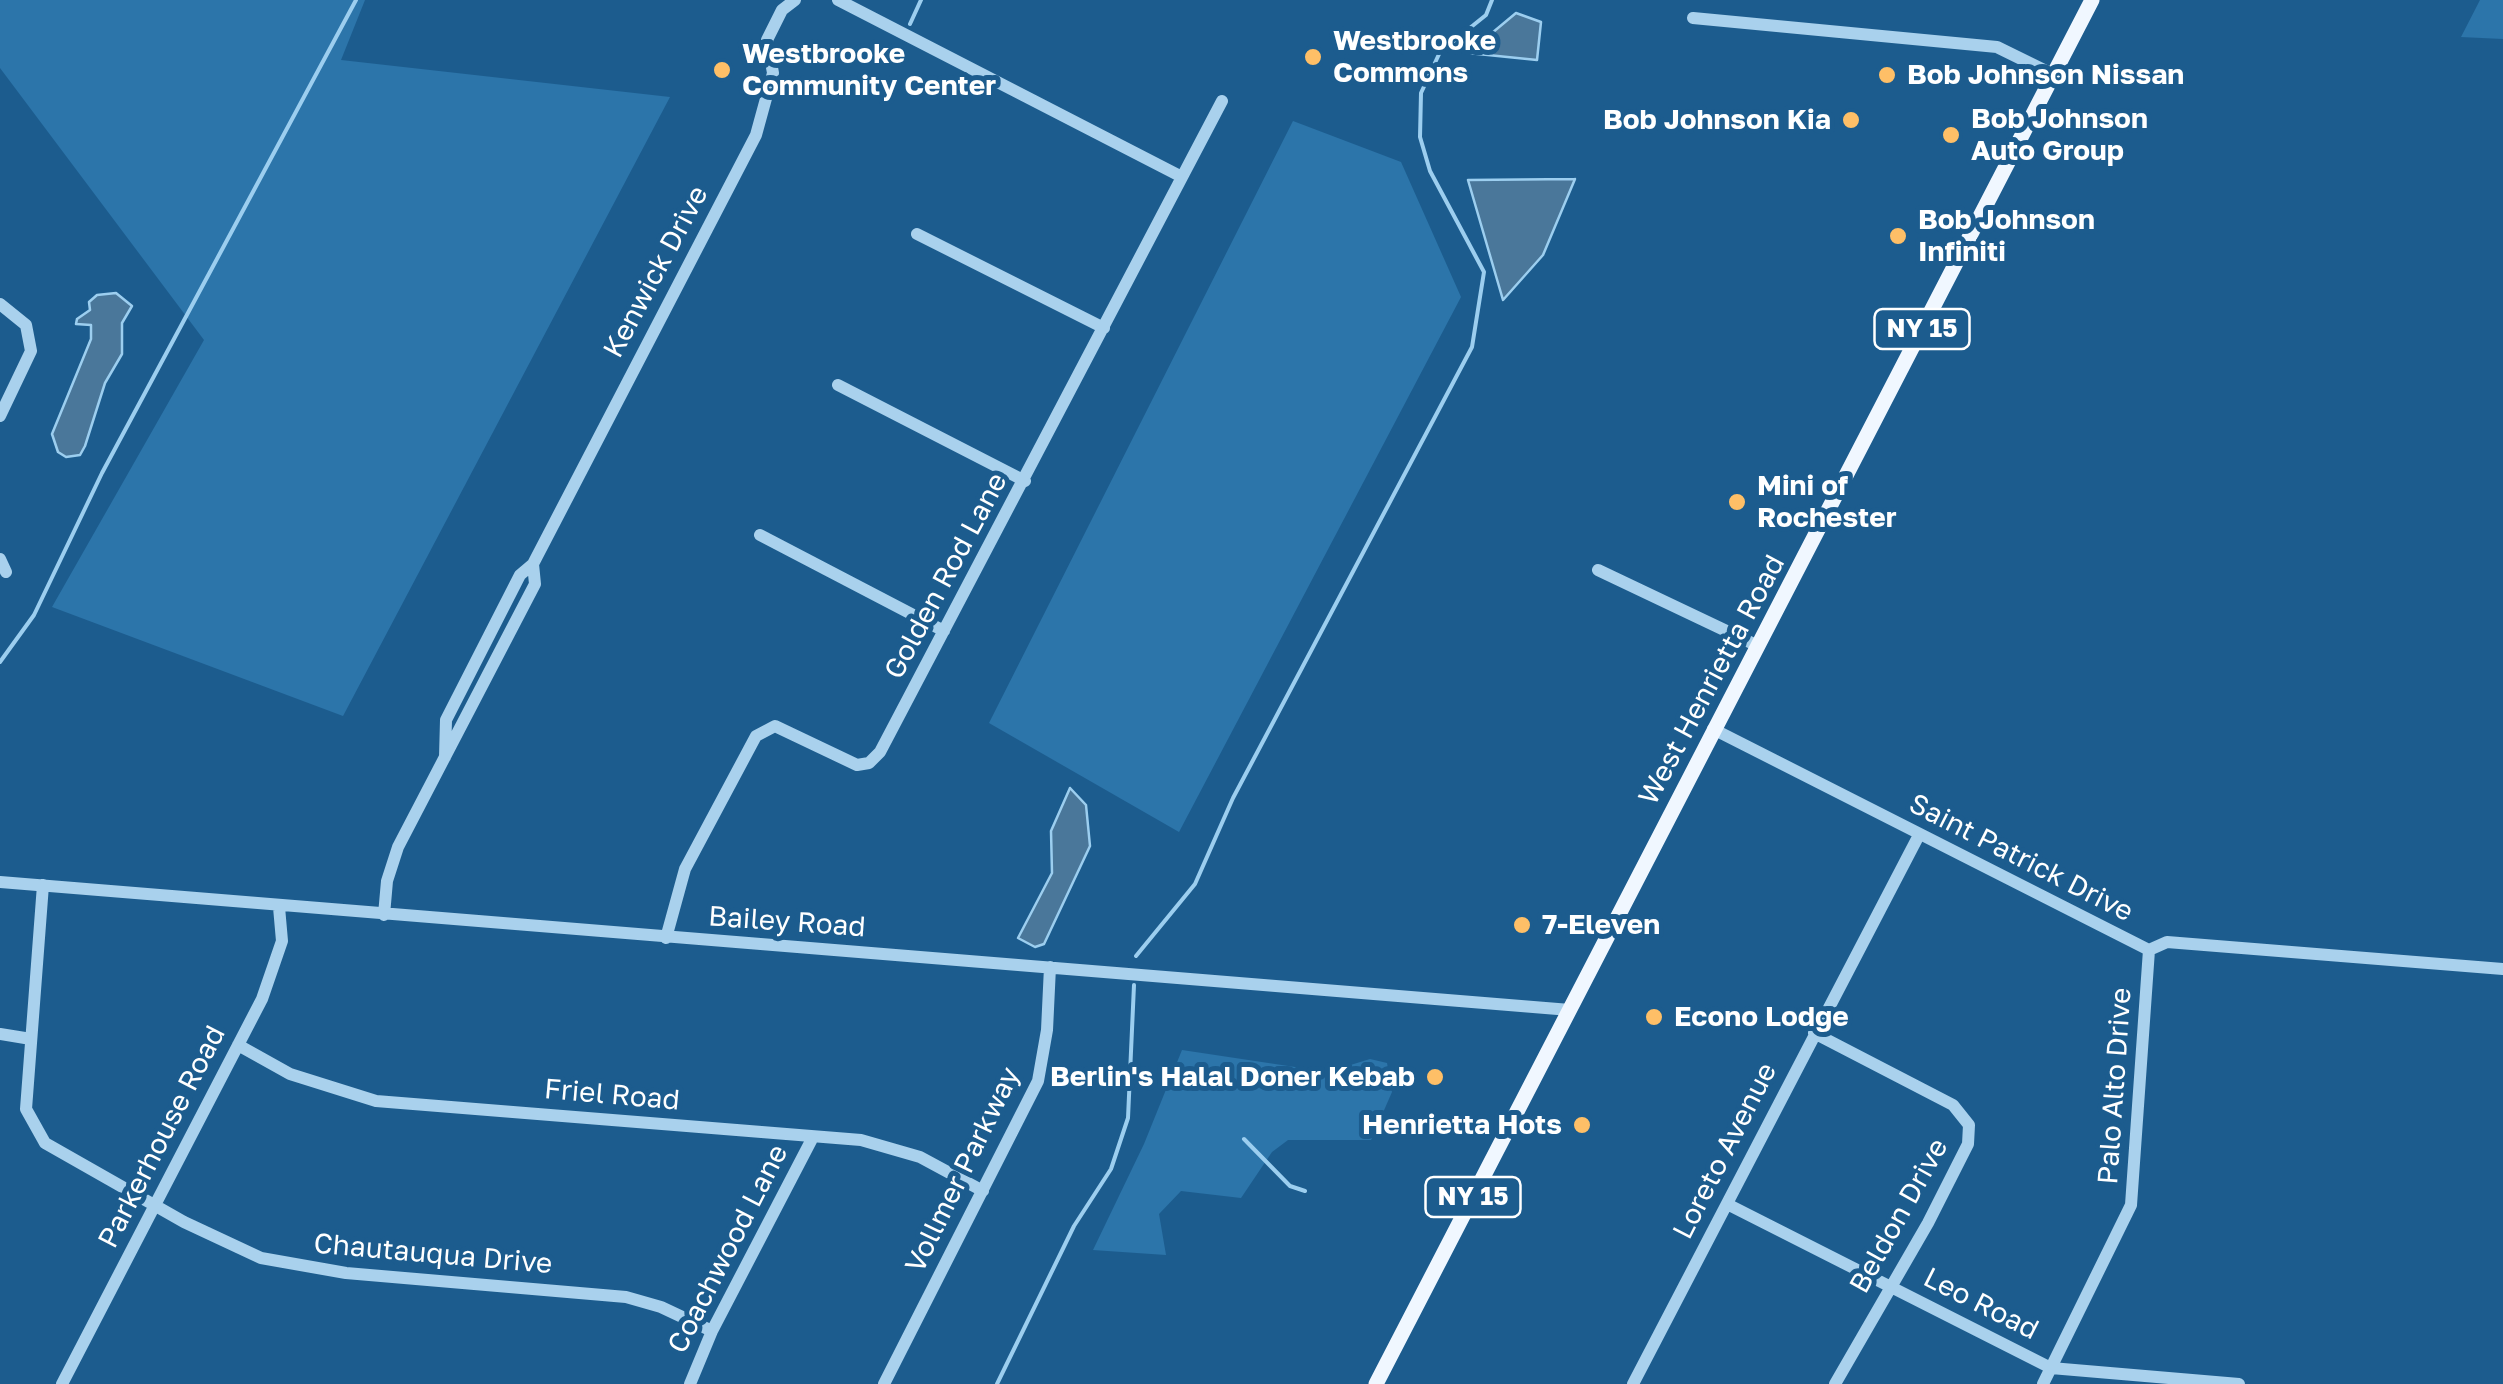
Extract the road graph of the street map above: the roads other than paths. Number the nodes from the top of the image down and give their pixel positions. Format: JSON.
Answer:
{"nodes":[{"id":1,"x":795,"y":0,"type":"edge"},
{"id":2,"x":838,"y":0,"type":"edge"},
{"id":3,"x":2092,"y":0,"type":"edge"},
{"id":4,"x":1693,"y":18,"type":"dead end"},
{"id":5,"x":2054,"y":75,"type":"junction"},
{"id":6,"x":1222,"y":101,"type":"dead end"},
{"id":7,"x":1182,"y":178,"type":"junction"},
{"id":8,"x":918,"y":234,"type":"dead end"},
{"id":9,"x":0,"y":304,"type":"edge"},
{"id":10,"x":1104,"y":328,"type":"junction"},
{"id":11,"x":838,"y":385,"type":"dead end"},
{"id":12,"x":0,"y":416,"type":"edge"},
{"id":13,"x":1024,"y":481,"type":"junction"},
{"id":14,"x":760,"y":536,"type":"dead end"},
{"id":15,"x":0,"y":559,"type":"edge"},
{"id":16,"x":1598,"y":570,"type":"dead end"},
{"id":17,"x":6,"y":572,"type":"dead end"},
{"id":18,"x":944,"y":632,"type":"junction"},
{"id":19,"x":1758,"y":646,"type":"junction"},
{"id":20,"x":1713,"y":729,"type":"junction"},
{"id":21,"x":1918,"y":835,"type":"junction"},
{"id":22,"x":0,"y":882,"type":"edge"},
{"id":23,"x":43,"y":886,"type":"junction"},
{"id":24,"x":278,"y":906,"type":"junction"},
{"id":25,"x":384,"y":915,"type":"junction"},
{"id":26,"x":666,"y":938,"type":"junction"},
{"id":27,"x":2149,"y":950,"type":"junction"},
{"id":28,"x":1050,"y":968,"type":"junction"},
{"id":29,"x":2503,"y":969,"type":"edge"},
{"id":30,"x":1570,"y":1010,"type":"junction"},
{"id":31,"x":1814,"y":1033,"type":"junction"},
{"id":32,"x":0,"y":1034,"type":"edge"},
{"id":33,"x":32,"y":1038,"type":"junction"},
{"id":34,"x":238,"y":1046,"type":"junction"},
{"id":35,"x":813,"y":1136,"type":"junction"},
{"id":36,"x":983,"y":1191,"type":"junction"},
{"id":37,"x":1727,"y":1204,"type":"junction"},
{"id":38,"x":155,"y":1206,"type":"junction"},
{"id":39,"x":1888,"y":1286,"type":"junction"},
{"id":40,"x":712,"y":1331,"type":"junction"},
{"id":41,"x":2051,"y":1368,"type":"junction"},
{"id":42,"x":62,"y":1384,"type":"edge"},
{"id":43,"x":690,"y":1384,"type":"edge"},
{"id":44,"x":884,"y":1384,"type":"edge"},
{"id":45,"x":1376,"y":1384,"type":"edge"},
{"id":46,"x":1632,"y":1384,"type":"edge"},
{"id":47,"x":1836,"y":1384,"type":"edge"},
{"id":48,"x":2043,"y":1384,"type":"edge"},
{"id":49,"x":2239,"y":1384,"type":"edge"}],
"edges":[{"from":1,"to":25,"type":"street","name":"Kenwick Drive"},
{"from":2,"to":7,"type":"street"},
{"from":3,"to":5,"type":"main road","name":"West Henrietta Road","number":"NY 15"},
{"from":4,"to":5,"type":"street"},
{"from":5,"to":19,"type":"main road","name":"West Henrietta Road","number":"NY 15"},
{"from":6,"to":7,"type":"street","name":"Golden Rod Lane"},
{"from":7,"to":10,"type":"street","name":"Golden Rod Lane"},
{"from":8,"to":10,"type":"street"},
{"from":9,"to":12,"type":"street"},
{"from":10,"to":13,"type":"street","name":"Golden Rod Lane"},
{"from":11,"to":13,"type":"street"},
{"from":13,"to":18,"type":"street","name":"Golden Rod Lane"},
{"from":14,"to":18,"type":"street"},
{"from":15,"to":17,"type":"street"},
{"from":16,"to":19,"type":"street"},
{"from":18,"to":26,"type":"street","name":"Golden Rod Lane"},
{"from":19,"to":20,"type":"main road","name":"West Henrietta Road","number":"NY 15"},
{"from":20,"to":21,"type":"street","name":"Saint Patrick Drive"},
{"from":20,"to":30,"type":"main road","name":"West Henrietta Road","number":"NY 15"},
{"from":21,"to":27,"type":"street","name":"Saint Patrick Drive"},
{"from":21,"to":31,"type":"street","name":"Loreto Avenue"},
{"from":22,"to":23,"type":"street","name":"Bailey Road"},
{"from":23,"to":24,"type":"street","name":"Bailey Road"},
{"from":23,"to":33,"type":"street","name":"Chautauqua Drive"},
{"from":24,"to":25,"type":"street","name":"Bailey Road"},
{"from":24,"to":34,"type":"street","name":"Parkerhouse Road"},
{"from":25,"to":26,"type":"street","name":"Bailey Road"},
{"from":26,"to":28,"type":"street","name":"Bailey Road"},
{"from":27,"to":29,"type":"street","name":"Saint Patrick Drive"},
{"from":27,"to":41,"type":"street","name":"Palo Alto Drive"},
{"from":28,"to":30,"type":"street","name":"Bailey Road"},
{"from":28,"to":36,"type":"street","name":"Vollmer Parkway"},
{"from":30,"to":45,"type":"main road","name":"West Henrietta Road","number":"NY 15"},
{"from":31,"to":37,"type":"street","name":"Loreto Avenue"},
{"from":31,"to":39,"type":"street","name":"Beldon Drive"},
{"from":32,"to":33,"type":"street"},
{"from":33,"to":38,"type":"street","name":"Chautauqua Drive"},
{"from":34,"to":35,"type":"street","name":"Friel Road"},
{"from":34,"to":38,"type":"street","name":"Parkerhouse Road"},
{"from":35,"to":36,"type":"street","name":"Friel Road"},
{"from":35,"to":40,"type":"street","name":"Coachwood Lane"},
{"from":36,"to":44,"type":"street","name":"Vollmer Parkway"},
{"from":37,"to":39,"type":"street","name":"Leo Road"},
{"from":37,"to":46,"type":"street","name":"Loreto Avenue"},
{"from":38,"to":40,"type":"street","name":"Chautauqua Drive"},
{"from":38,"to":42,"type":"street","name":"Parkerhouse Road"},
{"from":39,"to":41,"type":"street","name":"Leo Road"},
{"from":39,"to":47,"type":"street","name":"Beldon Drive"},
{"from":40,"to":43,"type":"street","name":"Coachwood Lane"},
{"from":41,"to":48,"type":"street","name":"Palo Alto Drive"},
{"from":41,"to":49,"type":"street"}]}
